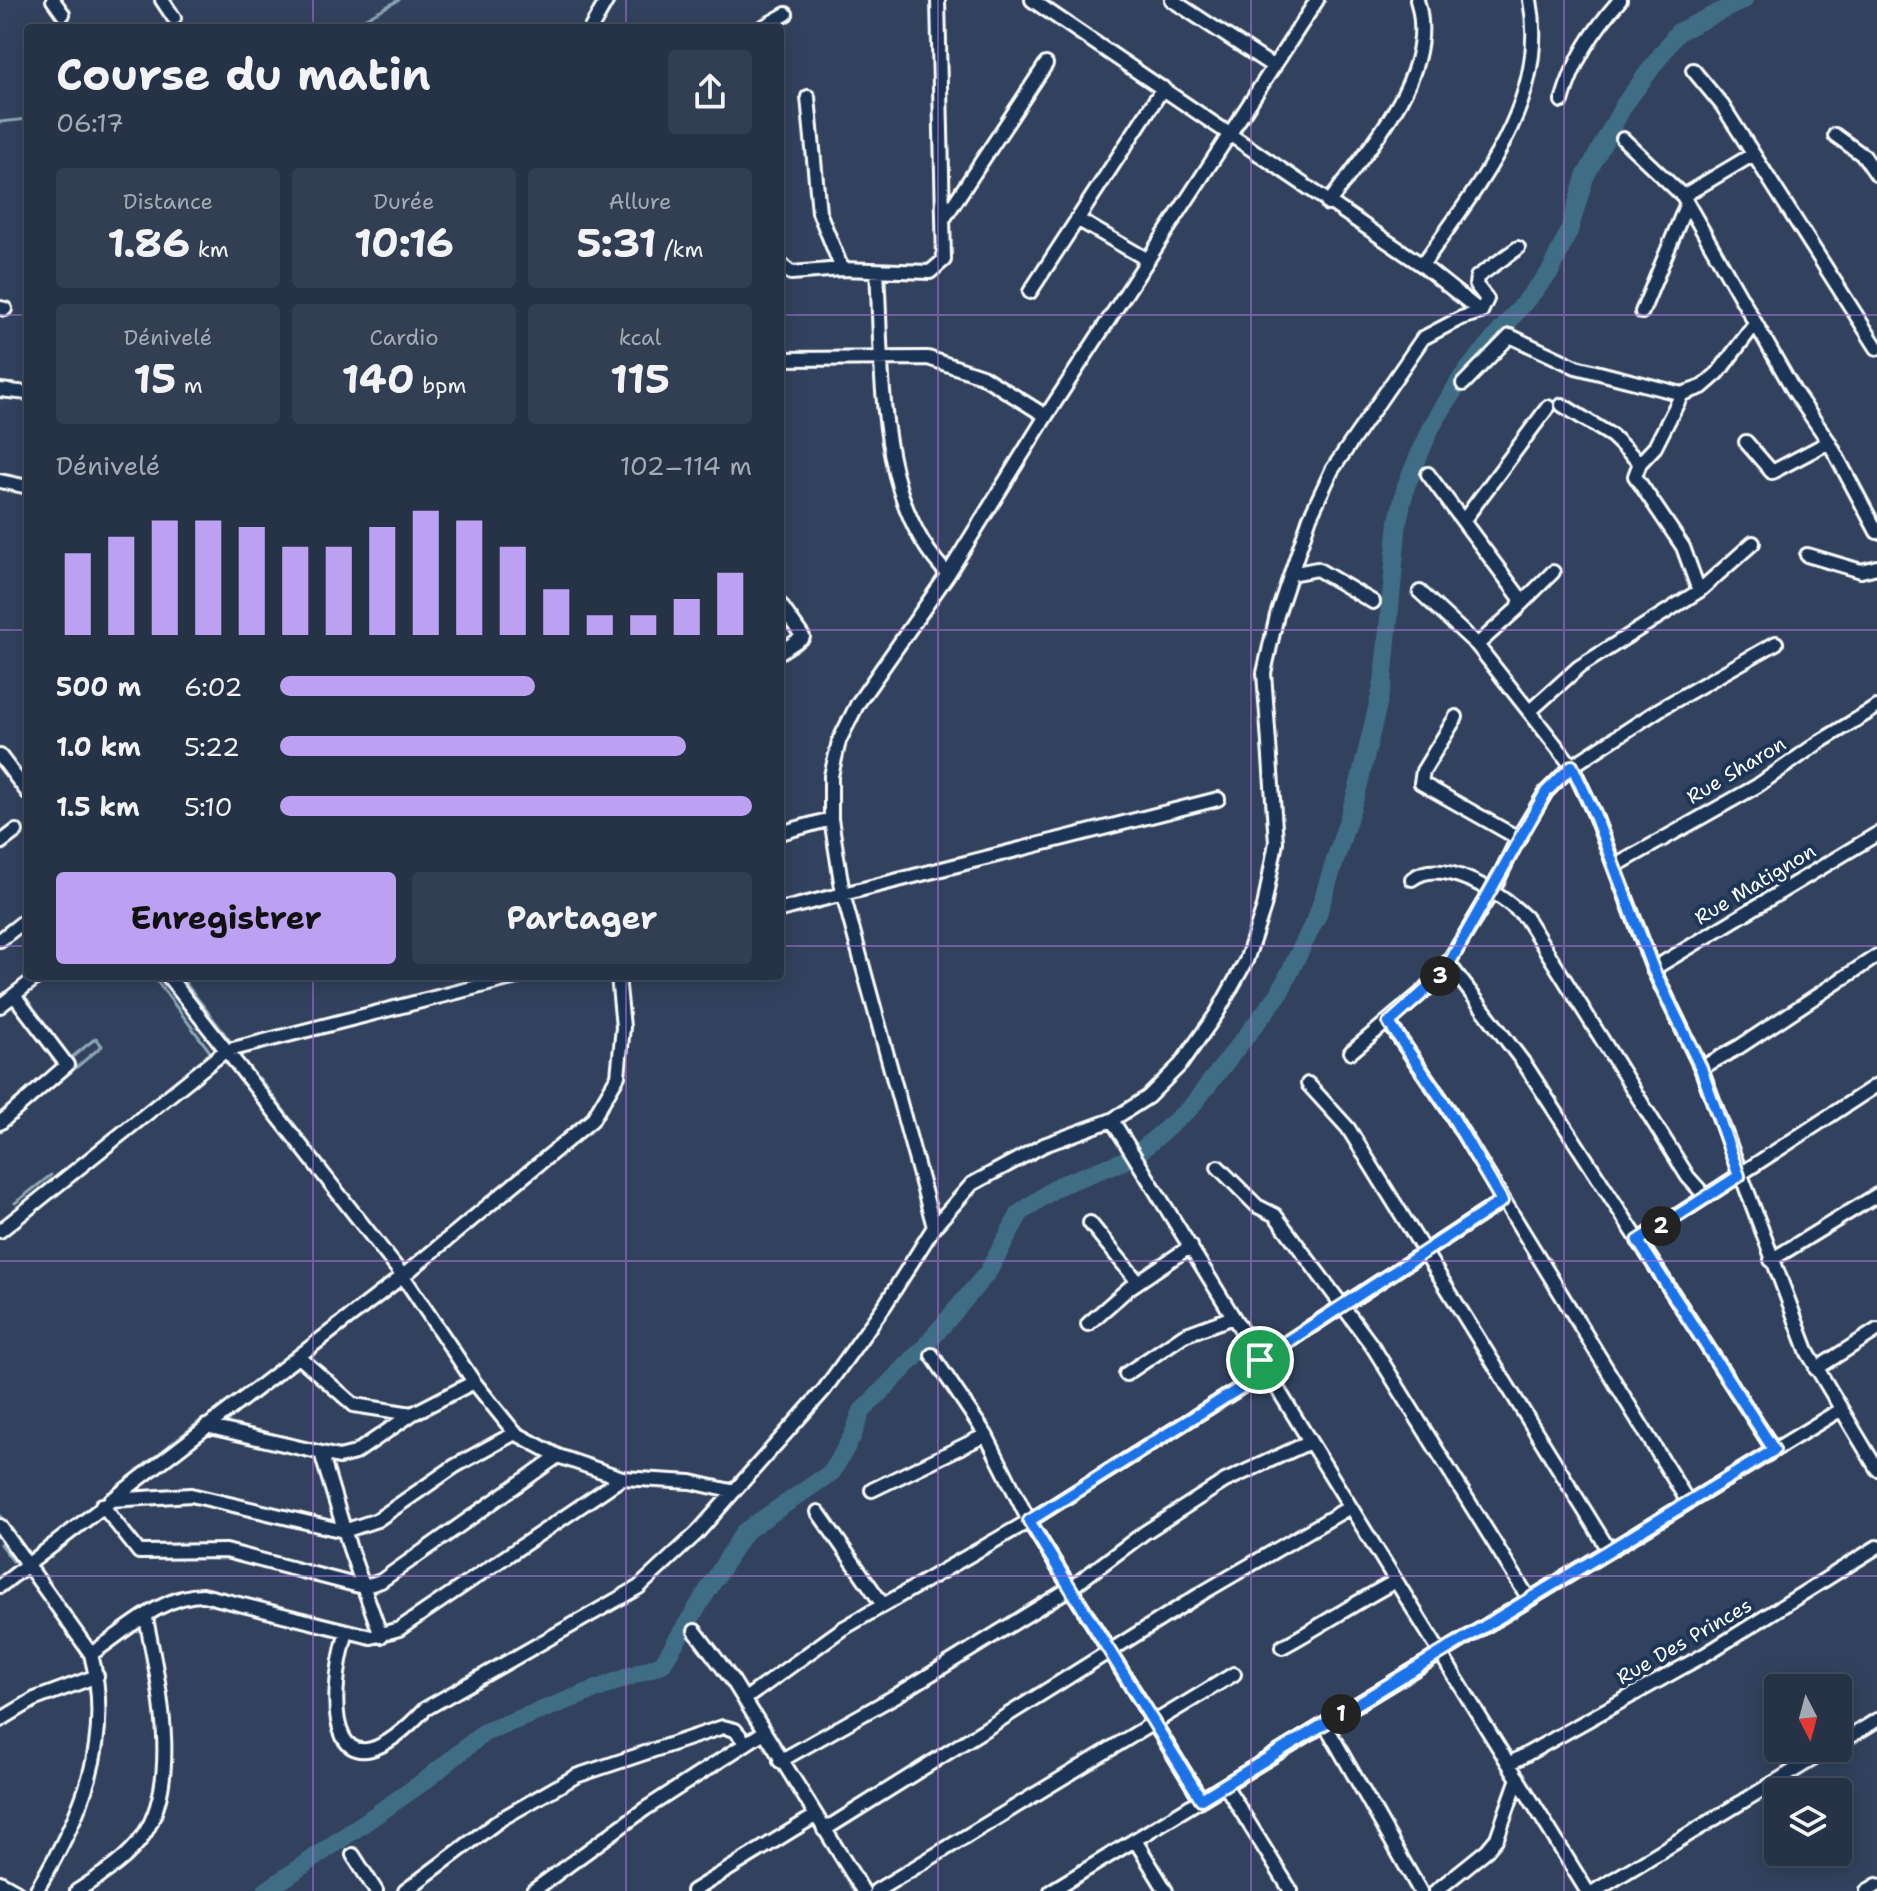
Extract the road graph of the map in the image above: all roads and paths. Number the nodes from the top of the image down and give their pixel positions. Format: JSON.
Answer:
{"nodes":[{"id":1,"x":53,"y":0,"type":"edge"},
{"id":2,"x":162,"y":0,"type":"edge"},
{"id":3,"x":607,"y":0,"type":"edge"},
{"id":4,"x":938,"y":0,"type":"edge"},
{"id":5,"x":1033,"y":0,"type":"edge"},
{"id":6,"x":1172,"y":0,"type":"edge"},
{"id":7,"x":1417,"y":0,"type":"edge"},
{"id":8,"x":1530,"y":0,"type":"edge"},
{"id":9,"x":1620,"y":0,"type":"edge"},
{"id":10,"x":1314,"y":1,"type":"edge"},
{"id":11,"x":63,"y":14,"type":"dead end"},
{"id":12,"x":786,"y":14,"type":"dead end"},
{"id":13,"x":174,"y":18,"type":"dead end"},
{"id":14,"x":593,"y":24,"type":"edge"},
{"id":15,"x":768,"y":24,"type":"edge"},
{"id":16,"x":1046,"y":64,"type":"dead end"},
{"id":17,"x":1274,"y":67,"type":"junction"},
{"id":18,"x":1693,"y":70,"type":"dead end"},
{"id":19,"x":1163,"y":88,"type":"junction"},
{"id":20,"x":808,"y":97,"type":"dead end"},
{"id":21,"x":1562,"y":101,"type":"dead end"},
{"id":22,"x":1232,"y":134,"type":"junction"},
{"id":23,"x":1835,"y":135,"type":"dead end"},
{"id":24,"x":1623,"y":139,"type":"dead end"},
{"id":25,"x":1752,"y":155,"type":"junction"},
{"id":26,"x":1877,"y":175,"type":"edge"},
{"id":27,"x":1685,"y":200,"type":"junction"},
{"id":28,"x":1328,"y":204,"type":"junction"},
{"id":29,"x":945,"y":217,"type":"junction"},
{"id":30,"x":1077,"y":219,"type":"junction"},
{"id":31,"x":1518,"y":248,"type":"dead end"},
{"id":32,"x":1148,"y":260,"type":"junction"},
{"id":33,"x":1422,"y":265,"type":"junction"},
{"id":34,"x":784,"y":267,"type":"edge"},
{"id":35,"x":842,"y":269,"type":"junction"},
{"id":36,"x":877,"y":271,"type":"junction"},
{"id":37,"x":1030,"y":292,"type":"dead end"},
{"id":38,"x":1481,"y":312,"type":"junction"},
{"id":39,"x":1642,"y":312,"type":"dead end"},
{"id":40,"x":1755,"y":324,"type":"junction"},
{"id":41,"x":1877,"y":348,"type":"edge"},
{"id":42,"x":882,"y":356,"type":"junction"},
{"id":43,"x":784,"y":359,"type":"edge"},
{"id":44,"x":1463,"y":384,"type":"dead end"},
{"id":45,"x":0,"y":390,"type":"edge"},
{"id":46,"x":24,"y":393,"type":"edge"},
{"id":47,"x":1682,"y":394,"type":"junction"},
{"id":48,"x":1562,"y":405,"type":"dead end"},
{"id":49,"x":1548,"y":407,"type":"dead end"},
{"id":50,"x":1046,"y":416,"type":"junction"},
{"id":51,"x":1746,"y":442,"type":"dead end"},
{"id":52,"x":1829,"y":442,"type":"junction"},
{"id":53,"x":1640,"y":463,"type":"junction"},
{"id":54,"x":1428,"y":474,"type":"dead end"},
{"id":55,"x":0,"y":481,"type":"edge"},
{"id":56,"x":24,"y":486,"type":"edge"},
{"id":57,"x":1463,"y":521,"type":"junction"},
{"id":58,"x":1877,"y":532,"type":"edge"},
{"id":59,"x":1753,"y":543,"type":"dead end"},
{"id":60,"x":1807,"y":555,"type":"dead end"},
{"id":61,"x":1877,"y":567,"type":"edge"},
{"id":62,"x":1553,"y":572,"type":"dead end"},
{"id":63,"x":948,"y":574,"type":"junction"},
{"id":64,"x":1291,"y":574,"type":"junction"},
{"id":65,"x":1699,"y":591,"type":"junction"},
{"id":66,"x":1420,"y":592,"type":"dead end"},
{"id":67,"x":1373,"y":602,"type":"dead end"},
{"id":68,"x":1521,"y":604,"type":"junction"},
{"id":69,"x":784,"y":610,"type":"edge"},
{"id":70,"x":1776,"y":643,"type":"dead end"},
{"id":71,"x":1477,"y":645,"type":"junction"},
{"id":72,"x":784,"y":649,"type":"edge"},
{"id":73,"x":1876,"y":710,"type":"edge"},
{"id":74,"x":1530,"y":711,"type":"junction"},
{"id":75,"x":1456,"y":717,"type":"dead end"},
{"id":76,"x":0,"y":756,"type":"edge"},
{"id":77,"x":1572,"y":766,"type":"junction"},
{"id":78,"x":24,"y":788,"type":"edge"},
{"id":79,"x":1218,"y":799,"type":"dead end"},
{"id":80,"x":831,"y":819,"type":"junction"},
{"id":81,"x":16,"y":831,"type":"dead end"},
{"id":82,"x":784,"y":832,"type":"edge"},
{"id":83,"x":1877,"y":834,"type":"edge"},
{"id":84,"x":1518,"y":838,"type":"junction"},
{"id":85,"x":0,"y":843,"type":"edge"},
{"id":86,"x":1615,"y":866,"type":"junction"},
{"id":87,"x":1412,"y":879,"type":"dead end"},
{"id":88,"x":1493,"y":890,"type":"junction"},
{"id":89,"x":843,"y":894,"type":"junction"},
{"id":90,"x":784,"y":909,"type":"edge"},
{"id":91,"x":24,"y":921,"type":"edge"},
{"id":92,"x":0,"y":940,"type":"edge"},
{"id":93,"x":1877,"y":956,"type":"edge"},
{"id":94,"x":1449,"y":964,"type":"junction"},
{"id":95,"x":1653,"y":969,"type":"junction"},
{"id":96,"x":33,"y":980,"type":"edge"},
{"id":97,"x":171,"y":980,"type":"edge"},
{"id":98,"x":504,"y":980,"type":"edge"},
{"id":99,"x":618,"y":980,"type":"edge"},
{"id":100,"x":14,"y":995,"type":"junction"},
{"id":101,"x":0,"y":1006,"type":"edge"},
{"id":102,"x":1389,"y":1023,"type":"junction"},
{"id":103,"x":225,"y":1051,"type":"junction"},
{"id":104,"x":1351,"y":1052,"type":"dead end"},
{"id":105,"x":1701,"y":1068,"type":"junction"},
{"id":106,"x":1308,"y":1084,"type":"dead end"},
{"id":107,"x":1877,"y":1085,"type":"edge"},
{"id":108,"x":1112,"y":1120,"type":"junction"},
{"id":109,"x":0,"y":1123,"type":"edge"},
{"id":110,"x":1218,"y":1167,"type":"dead end"},
{"id":111,"x":1739,"y":1176,"type":"junction"},
{"id":112,"x":1877,"y":1195,"type":"edge"},
{"id":113,"x":1706,"y":1197,"type":"junction"},
{"id":114,"x":1502,"y":1201,"type":"junction"},
{"id":115,"x":1090,"y":1223,"type":"dead end"},
{"id":116,"x":934,"y":1227,"type":"junction"},
{"id":117,"x":0,"y":1231,"type":"edge"},
{"id":118,"x":1638,"y":1241,"type":"junction"},
{"id":119,"x":1191,"y":1246,"type":"junction"},
{"id":120,"x":1425,"y":1252,"type":"junction"},
{"id":121,"x":1771,"y":1260,"type":"junction"},
{"id":122,"x":403,"y":1276,"type":"junction"},
{"id":123,"x":1138,"y":1282,"type":"junction"},
{"id":124,"x":1343,"y":1306,"type":"junction"},
{"id":125,"x":1233,"y":1317,"type":"junction"},
{"id":126,"x":1088,"y":1324,"type":"dead end"},
{"id":127,"x":1877,"y":1330,"type":"edge"},
{"id":128,"x":932,"y":1355,"type":"dead end"},
{"id":129,"x":299,"y":1357,"type":"junction"},
{"id":130,"x":1263,"y":1365,"type":"junction"},
{"id":131,"x":1816,"y":1369,"type":"junction"},
{"id":132,"x":1126,"y":1374,"type":"dead end"},
{"id":133,"x":474,"y":1382,"type":"junction"},
{"id":134,"x":1840,"y":1410,"type":"junction"},
{"id":135,"x":412,"y":1414,"type":"junction"},
{"id":136,"x":206,"y":1426,"type":"junction"},
{"id":137,"x":515,"y":1433,"type":"junction"},
{"id":138,"x":986,"y":1435,"type":"junction"},
{"id":139,"x":1310,"y":1442,"type":"junction"},
{"id":140,"x":1774,"y":1450,"type":"junction"},
{"id":141,"x":322,"y":1456,"type":"junction"},
{"id":142,"x":558,"y":1456,"type":"junction"},
{"id":143,"x":1877,"y":1469,"type":"edge"},
{"id":144,"x":622,"y":1478,"type":"junction"},
{"id":145,"x":872,"y":1490,"type":"dead end"},
{"id":146,"x":731,"y":1491,"type":"junction"},
{"id":147,"x":1688,"y":1502,"type":"junction"},
{"id":148,"x":105,"y":1503,"type":"junction"},
{"id":149,"x":1350,"y":1507,"type":"junction"},
{"id":150,"x":818,"y":1512,"type":"dead end"},
{"id":151,"x":1029,"y":1521,"type":"junction"},
{"id":152,"x":0,"y":1526,"type":"edge"},
{"id":153,"x":344,"y":1531,"type":"junction"},
{"id":154,"x":1877,"y":1547,"type":"edge"},
{"id":155,"x":1609,"y":1550,"type":"junction"},
{"id":156,"x":30,"y":1564,"type":"junction"},
{"id":157,"x":1396,"y":1581,"type":"junction"},
{"id":158,"x":0,"y":1586,"type":"edge"},
{"id":159,"x":363,"y":1587,"type":"junction"},
{"id":160,"x":1072,"y":1587,"type":"junction"},
{"id":161,"x":1529,"y":1599,"type":"junction"},
{"id":162,"x":883,"y":1605,"type":"junction"},
{"id":163,"x":146,"y":1618,"type":"junction"},
{"id":164,"x":347,"y":1631,"type":"junction"},
{"id":165,"x":695,"y":1631,"type":"dead end"},
{"id":166,"x":381,"y":1636,"type":"junction"},
{"id":167,"x":1282,"y":1647,"type":"dead end"},
{"id":168,"x":1112,"y":1650,"type":"junction"},
{"id":169,"x":1441,"y":1653,"type":"junction"},
{"id":170,"x":91,"y":1654,"type":"junction"},
{"id":171,"x":1234,"y":1674,"type":"dead end"},
{"id":172,"x":97,"y":1676,"type":"junction"},
{"id":173,"x":745,"y":1699,"type":"junction"},
{"id":174,"x":0,"y":1720,"type":"edge"},
{"id":175,"x":1877,"y":1720,"type":"edge"},
{"id":176,"x":1155,"y":1722,"type":"junction"},
{"id":177,"x":1325,"y":1724,"type":"junction"},
{"id":178,"x":764,"y":1732,"type":"junction"},
{"id":179,"x":1852,"y":1735,"type":"edge"},
{"id":180,"x":746,"y":1743,"type":"junction"},
{"id":181,"x":780,"y":1761,"type":"junction"},
{"id":182,"x":1808,"y":1762,"type":"edge"},
{"id":183,"x":1509,"y":1764,"type":"junction"},
{"id":184,"x":1518,"y":1778,"type":"junction"},
{"id":185,"x":1225,"y":1785,"type":"junction"},
{"id":186,"x":1201,"y":1799,"type":"junction"},
{"id":187,"x":815,"y":1816,"type":"junction"},
{"id":188,"x":824,"y":1830,"type":"junction"},
{"id":189,"x":1135,"y":1840,"type":"junction"},
{"id":190,"x":353,"y":1855,"type":"dead end"},
{"id":191,"x":0,"y":1882,"type":"edge"},
{"id":192,"x":1877,"y":1885,"type":"edge"},
{"id":193,"x":858,"y":1889,"type":"edge"},
{"id":194,"x":16,"y":1891,"type":"edge"},
{"id":195,"x":36,"y":1891,"type":"edge"},
{"id":196,"x":77,"y":1891,"type":"edge"},
{"id":197,"x":376,"y":1891,"type":"edge"},
{"id":198,"x":405,"y":1891,"type":"edge"},
{"id":199,"x":533,"y":1891,"type":"edge"},
{"id":200,"x":693,"y":1891,"type":"edge"},
{"id":201,"x":876,"y":1891,"type":"edge"},
{"id":202,"x":1051,"y":1891,"type":"edge"},
{"id":203,"x":1166,"y":1891,"type":"edge"},
{"id":204,"x":1291,"y":1891,"type":"edge"},
{"id":205,"x":1420,"y":1891,"type":"edge"},
{"id":206,"x":1436,"y":1891,"type":"edge"},
{"id":207,"x":1587,"y":1891,"type":"edge"},
{"id":208,"x":1595,"y":1891,"type":"edge"},
{"id":209,"x":1867,"y":1891,"type":"edge"}],
"edges":[{"from":1,"to":11,"type":"street"},
{"from":2,"to":13,"type":"street"},
{"from":3,"to":14,"type":"street"},
{"from":4,"to":29,"type":"street"},
{"from":5,"to":19,"type":"street"},
{"from":6,"to":17,"type":"street"},
{"from":7,"to":28,"type":"street"},
{"from":8,"to":33,"type":"street"},
{"from":9,"to":21,"type":"street"},
{"from":10,"to":17,"type":"street"},
{"from":12,"to":15,"type":"street"},
{"from":16,"to":29,"type":"street"},
{"from":17,"to":22,"type":"street"},
{"from":18,"to":25,"type":"street"},
{"from":19,"to":22,"type":"street"},
{"from":19,"to":30,"type":"street"},
{"from":20,"to":35,"type":"street"},
{"from":22,"to":28,"type":"street"},
{"from":22,"to":32,"type":"street"},
{"from":23,"to":26,"type":"street"},
{"from":24,"to":27,"type":"street"},
{"from":25,"to":27,"type":"street"},
{"from":25,"to":41,"type":"street"},
{"from":27,"to":39,"type":"street"},
{"from":27,"to":40,"type":"street"},
{"from":28,"to":33,"type":"street"},
{"from":29,"to":36,"type":"street"},
{"from":30,"to":32,"type":"street"},
{"from":30,"to":37,"type":"street"},
{"from":31,"to":38,"type":"street"},
{"from":32,"to":50,"type":"street"},
{"from":33,"to":38,"type":"street"},
{"from":34,"to":35,"type":"street"},
{"from":35,"to":36,"type":"street"},
{"from":36,"to":42,"type":"street"},
{"from":38,"to":64,"type":"street"},
{"from":40,"to":47,"type":"street"},
{"from":40,"to":52,"type":"street"},
{"from":42,"to":43,"type":"street"},
{"from":42,"to":50,"type":"street"},
{"from":42,"to":63,"type":"street"},
{"from":44,"to":47,"type":"street"},
{"from":45,"to":46,"type":"street"},
{"from":47,"to":53,"type":"street"},
{"from":48,"to":53,"type":"street"},
{"from":49,"to":57,"type":"street"},
{"from":50,"to":63,"type":"street"},
{"from":51,"to":52,"type":"street"},
{"from":52,"to":58,"type":"street"},
{"from":53,"to":65,"type":"street"},
{"from":54,"to":57,"type":"street"},
{"from":55,"to":56,"type":"street"},
{"from":57,"to":68,"type":"street"},
{"from":59,"to":65,"type":"street"},
{"from":60,"to":61,"type":"street"},
{"from":62,"to":68,"type":"street"},
{"from":63,"to":80,"type":"street"},
{"from":64,"to":67,"type":"street"},
{"from":64,"to":108,"type":"street"},
{"from":65,"to":74,"type":"street"},
{"from":66,"to":71,"type":"street"},
{"from":68,"to":71,"type":"street"},
{"from":69,"to":72,"type":"street"},
{"from":70,"to":77,"type":"street"},
{"from":71,"to":74,"type":"street"},
{"from":73,"to":86,"type":"street","name":"Rue Sharon"},
{"from":74,"to":77,"type":"street"},
{"from":75,"to":84,"type":"street"},
{"from":76,"to":78,"type":"street"},
{"from":77,"to":84,"type":"street"},
{"from":77,"to":86,"type":"street"},
{"from":79,"to":89,"type":"street"},
{"from":80,"to":82,"type":"street"},
{"from":80,"to":89,"type":"street"},
{"from":81,"to":85,"type":"street"},
{"from":83,"to":95,"type":"street","name":"Rue Matignon"},
{"from":84,"to":88,"type":"street"},
{"from":86,"to":95,"type":"street"},
{"from":87,"to":88,"type":"street"},
{"from":88,"to":94,"type":"street"},
{"from":88,"to":113,"type":"street"},
{"from":89,"to":90,"type":"street"},
{"from":89,"to":116,"type":"street"},
{"from":91,"to":92,"type":"street"},
{"from":93,"to":105,"type":"street"},
{"from":94,"to":102,"type":"street"},
{"from":94,"to":118,"type":"street"},
{"from":95,"to":105,"type":"street"},
{"from":96,"to":100,"type":"street"},
{"from":97,"to":103,"type":"street"},
{"from":98,"to":103,"type":"street"},
{"from":99,"to":122,"type":"street"},
{"from":100,"to":101,"type":"street"},
{"from":100,"to":109,"type":"street"},
{"from":102,"to":104,"type":"street"},
{"from":102,"to":114,"type":"street"},
{"from":103,"to":117,"type":"street"},
{"from":103,"to":122,"type":"street"},
{"from":105,"to":111,"type":"street"},
{"from":106,"to":120,"type":"street"},
{"from":107,"to":111,"type":"street"},
{"from":108,"to":116,"type":"street"},
{"from":108,"to":119,"type":"street"},
{"from":110,"to":124,"type":"street"},
{"from":111,"to":113,"type":"street"},
{"from":111,"to":121,"type":"street"},
{"from":112,"to":121,"type":"street"},
{"from":113,"to":118,"type":"street"},
{"from":114,"to":120,"type":"street"},
{"from":114,"to":147,"type":"street"},
{"from":115,"to":123,"type":"street"},
{"from":116,"to":146,"type":"street"},
{"from":118,"to":140,"type":"street"},
{"from":119,"to":123,"type":"street"},
{"from":119,"to":125,"type":"street"},
{"from":120,"to":124,"type":"street"},
{"from":120,"to":155,"type":"street"},
{"from":121,"to":131,"type":"street"},
{"from":122,"to":129,"type":"street"},
{"from":122,"to":133,"type":"street"},
{"from":123,"to":126,"type":"street"},
{"from":124,"to":130,"type":"street"},
{"from":124,"to":161,"type":"street"},
{"from":125,"to":130,"type":"street"},
{"from":125,"to":132,"type":"street"},
{"from":127,"to":131,"type":"street"},
{"from":128,"to":138,"type":"street"},
{"from":129,"to":135,"type":"street"},
{"from":129,"to":136,"type":"street"},
{"from":130,"to":139,"type":"street"},
{"from":130,"to":151,"type":"street"},
{"from":131,"to":134,"type":"street"},
{"from":133,"to":135,"type":"street"},
{"from":133,"to":137,"type":"street"},
{"from":134,"to":140,"type":"street"},
{"from":134,"to":143,"type":"street"},
{"from":135,"to":141,"type":"street"},
{"from":136,"to":141,"type":"street"},
{"from":136,"to":148,"type":"street"},
{"from":137,"to":142,"type":"street"},
{"from":137,"to":153,"type":"street"},
{"from":138,"to":145,"type":"street"},
{"from":138,"to":151,"type":"street"},
{"from":139,"to":149,"type":"street"},
{"from":139,"to":160,"type":"street"},
{"from":140,"to":147,"type":"street"},
{"from":141,"to":153,"type":"street"},
{"from":142,"to":144,"type":"street"},
{"from":142,"to":159,"type":"street"},
{"from":144,"to":146,"type":"street"},
{"from":144,"to":166,"type":"street"},
{"from":146,"to":164,"type":"street"},
{"from":147,"to":155,"type":"street"},
{"from":148,"to":153,"type":"street"},
{"from":148,"to":156,"type":"street"},
{"from":148,"to":159,"type":"street"},
{"from":149,"to":157,"type":"street"},
{"from":149,"to":168,"type":"street"},
{"from":150,"to":162,"type":"street"},
{"from":151,"to":160,"type":"street"},
{"from":151,"to":162,"type":"street"},
{"from":152,"to":156,"type":"street"},
{"from":153,"to":159,"type":"street"},
{"from":154,"to":183,"type":"street","name":"Rue Des Princes"},
{"from":155,"to":161,"type":"street"},
{"from":156,"to":158,"type":"street"},
{"from":156,"to":170,"type":"street"},
{"from":157,"to":167,"type":"street"},
{"from":157,"to":169,"type":"street"},
{"from":159,"to":166,"type":"street"},
{"from":160,"to":168,"type":"street"},
{"from":160,"to":181,"type":"street"},
{"from":161,"to":169,"type":"street"},
{"from":162,"to":173,"type":"street"},
{"from":163,"to":164,"type":"street"},
{"from":163,"to":170,"type":"street"},
{"from":163,"to":196,"type":"street"},
{"from":164,"to":166,"type":"street"},
{"from":165,"to":173,"type":"street"},
{"from":168,"to":176,"type":"street"},
{"from":168,"to":188,"type":"street"},
{"from":169,"to":177,"type":"street"},
{"from":169,"to":183,"type":"street"},
{"from":170,"to":172,"type":"street"},
{"from":171,"to":176,"type":"street"},
{"from":172,"to":174,"type":"street"},
{"from":172,"to":195,"type":"street"},
{"from":173,"to":178,"type":"street"},
{"from":175,"to":179,"type":"street"},
{"from":176,"to":186,"type":"street"},
{"from":176,"to":201,"type":"street"},
{"from":177,"to":185,"type":"street"},
{"from":177,"to":205,"type":"street"},
{"from":178,"to":180,"type":"street"},
{"from":178,"to":181,"type":"street"},
{"from":180,"to":198,"type":"street"},
{"from":180,"to":199,"type":"street"},
{"from":181,"to":187,"type":"street"},
{"from":182,"to":208,"type":"street"},
{"from":183,"to":184,"type":"street"},
{"from":184,"to":206,"type":"street"},
{"from":184,"to":207,"type":"street"},
{"from":185,"to":186,"type":"street"},
{"from":185,"to":204,"type":"street"},
{"from":186,"to":189,"type":"street"},
{"from":187,"to":188,"type":"street"},
{"from":187,"to":200,"type":"street"},
{"from":188,"to":193,"type":"street"},
{"from":189,"to":202,"type":"street"},
{"from":189,"to":203,"type":"street"},
{"from":190,"to":197,"type":"street"},
{"from":191,"to":194,"type":"street"},
{"from":192,"to":209,"type":"street"}]}
